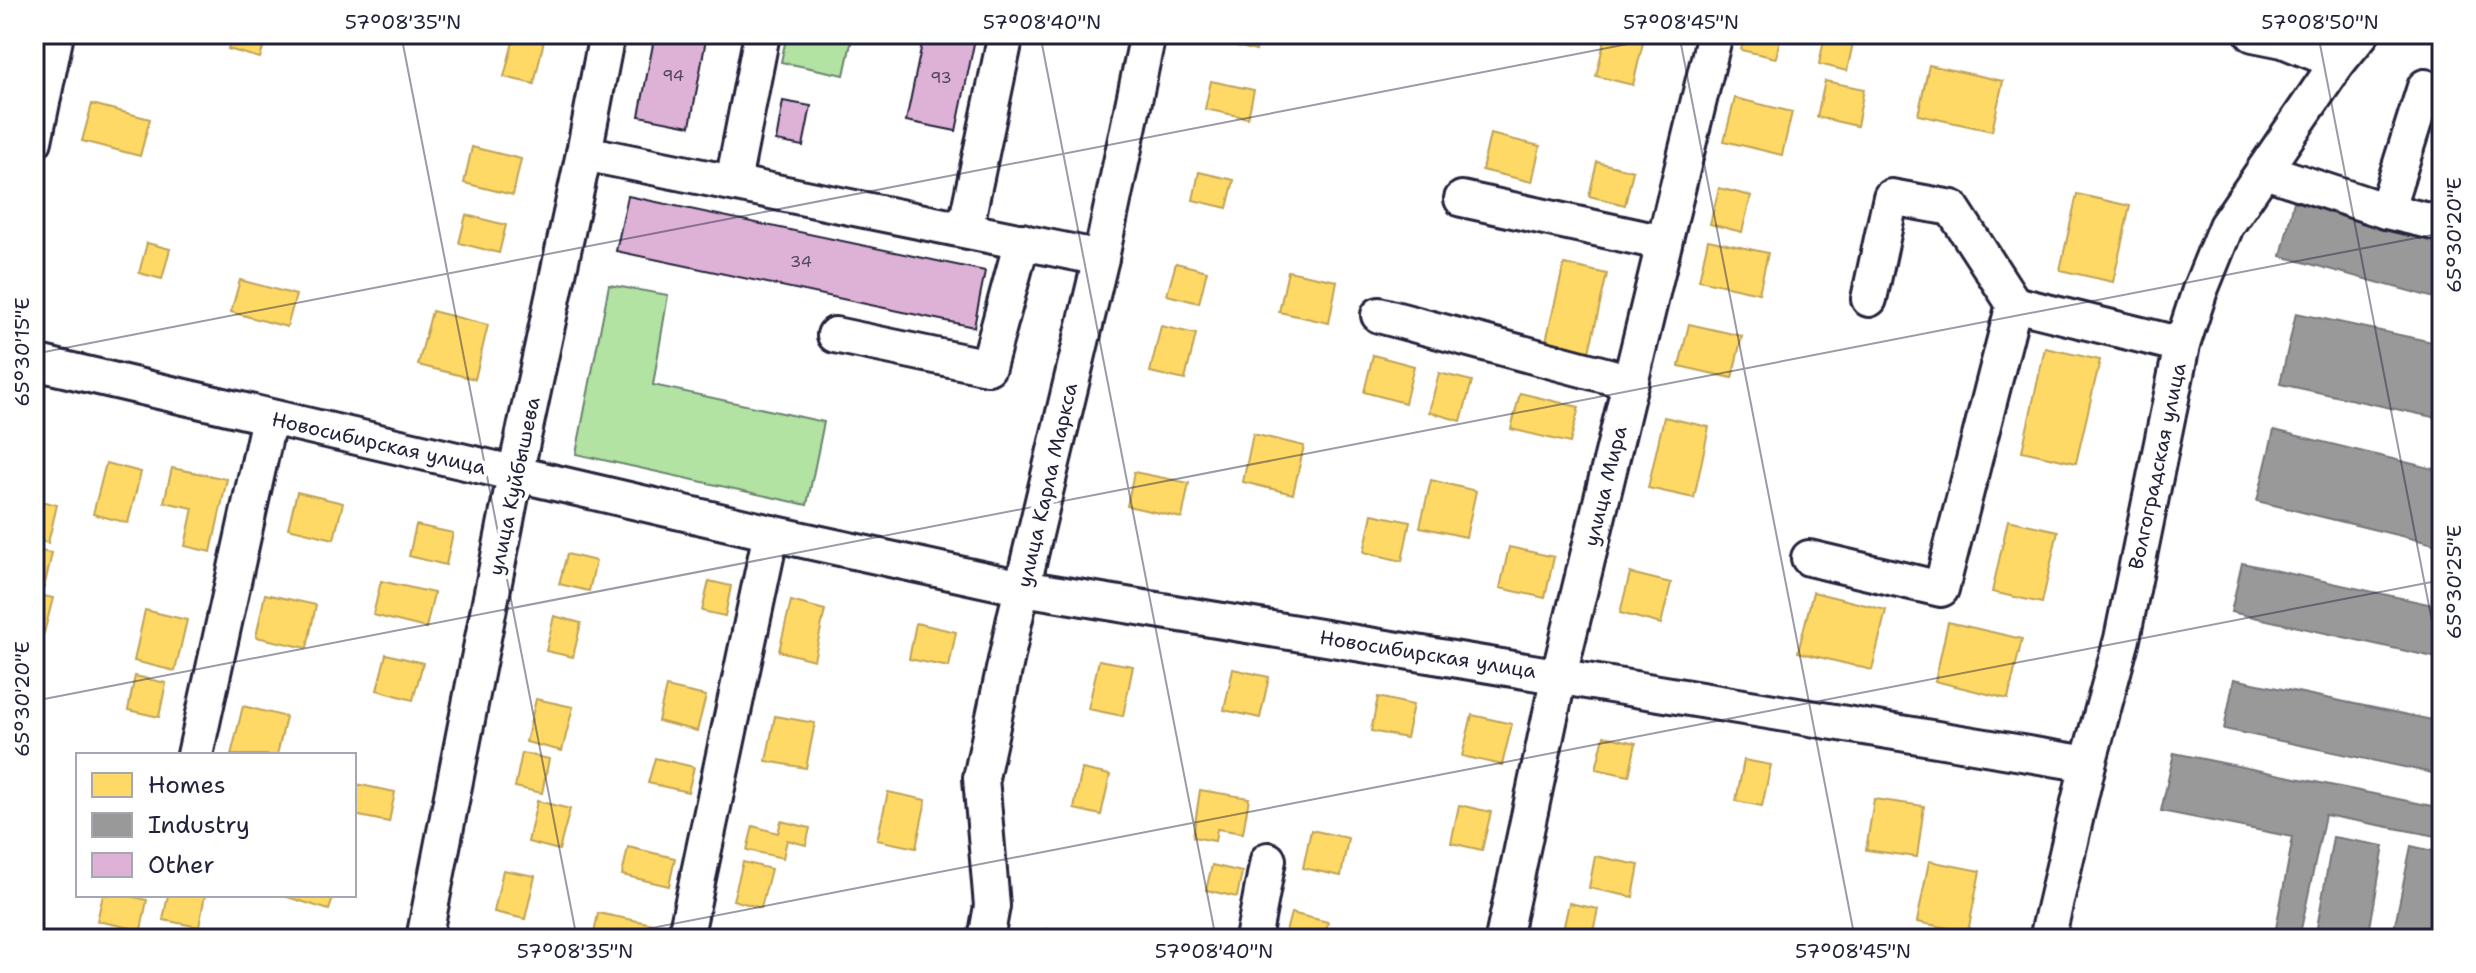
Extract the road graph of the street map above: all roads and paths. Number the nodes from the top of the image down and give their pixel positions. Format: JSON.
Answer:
{"nodes":[{"id":1,"x":607,"y":34,"type":"edge"},
{"id":2,"x":762,"y":34,"type":"edge"},
{"id":3,"x":1006,"y":34,"type":"edge"},
{"id":4,"x":1148,"y":34,"type":"edge"},
{"id":5,"x":1715,"y":34,"type":"edge"},
{"id":6,"x":2253,"y":34,"type":"edge"},
{"id":7,"x":2361,"y":34,"type":"edge"},
{"id":8,"x":47,"y":47,"type":"edge"},
{"id":9,"x":2338,"y":62,"type":"junction"},
{"id":10,"x":2425,"y":87,"type":"dead end"},
{"id":11,"x":34,"y":141,"type":"edge"},
{"id":12,"x":584,"y":153,"type":"junction"},
{"id":13,"x":2265,"y":171,"type":"junction"},
{"id":14,"x":733,"y":182,"type":"junction"},
{"id":15,"x":1462,"y":199,"type":"dead end"},
{"id":16,"x":2386,"y":211,"type":"junction"},
{"id":17,"x":2442,"y":224,"type":"edge"},
{"id":18,"x":965,"y":230,"type":"junction"},
{"id":19,"x":1022,"y":241,"type":"junction"},
{"id":20,"x":1664,"y":243,"type":"junction"},
{"id":21,"x":1101,"y":258,"type":"junction"},
{"id":22,"x":1869,"y":299,"type":"dead end"},
{"id":23,"x":2014,"y":304,"type":"junction"},
{"id":24,"x":1379,"y":315,"type":"dead end"},
{"id":25,"x":835,"y":335,"type":"dead end"},
{"id":26,"x":2182,"y":345,"type":"junction"},
{"id":27,"x":34,"y":362,"type":"edge"},
{"id":28,"x":1631,"y":382,"type":"junction"},
{"id":29,"x":269,"y":418,"type":"junction"},
{"id":30,"x":515,"y":475,"type":"junction"},
{"id":31,"x":771,"y":533,"type":"junction"},
{"id":32,"x":1809,"y":558,"type":"dead end"},
{"id":33,"x":1023,"y":588,"type":"junction"},
{"id":34,"x":1559,"y":675,"type":"junction"},
{"id":35,"x":195,"y":753,"type":"edge"},
{"id":36,"x":2088,"y":764,"type":"junction"},
{"id":37,"x":1268,"y":860,"type":"dead end"},
{"id":38,"x":424,"y":939,"type":"edge"},
{"id":39,"x":685,"y":939,"type":"edge"},
{"id":40,"x":986,"y":939,"type":"edge"},
{"id":41,"x":1253,"y":939,"type":"edge"},
{"id":42,"x":1503,"y":939,"type":"edge"},
{"id":43,"x":2047,"y":939,"type":"edge"}],
"edges":[{"from":1,"to":12,"type":"street","name":"улица Куйбышева"},
{"from":2,"to":14,"type":"street"},
{"from":3,"to":18,"type":"street"},
{"from":4,"to":21,"type":"street","name":"улица Карла Маркса"},
{"from":5,"to":20,"type":"street","name":"улица Мира"},
{"from":6,"to":9,"type":"street"},
{"from":7,"to":9,"type":"street","name":"Волгоградская улица"},
{"from":8,"to":11,"type":"street"},
{"from":9,"to":13,"type":"street","name":"Волгоградская улица"},
{"from":10,"to":16,"type":"street"},
{"from":12,"to":14,"type":"street"},
{"from":12,"to":30,"type":"street","name":"улица Куйбышева"},
{"from":13,"to":16,"type":"street"},
{"from":13,"to":26,"type":"street","name":"Волгоградская улица"},
{"from":14,"to":18,"type":"street"},
{"from":15,"to":20,"type":"street"},
{"from":16,"to":17,"type":"street"},
{"from":18,"to":19,"type":"street"},
{"from":19,"to":21,"type":"street"},
{"from":19,"to":25,"type":"street"},
{"from":20,"to":28,"type":"street","name":"улица Мира"},
{"from":21,"to":33,"type":"street","name":"улица Карла Маркса"},
{"from":22,"to":23,"type":"street"},
{"from":23,"to":26,"type":"street"},
{"from":23,"to":32,"type":"street"},
{"from":24,"to":28,"type":"street"},
{"from":26,"to":36,"type":"street","name":"Волгоградская улица"},
{"from":27,"to":29,"type":"street","name":"Новосибирская улица"},
{"from":28,"to":34,"type":"street","name":"улица Мира"},
{"from":29,"to":30,"type":"street","name":"Новосибирская улица"},
{"from":29,"to":35,"type":"street"},
{"from":30,"to":31,"type":"street","name":"Новосибирская улица"},
{"from":30,"to":38,"type":"street","name":"улица Куйбышева"},
{"from":31,"to":33,"type":"street","name":"Новосибирская улица"},
{"from":31,"to":39,"type":"street"},
{"from":33,"to":34,"type":"street","name":"Новосибирская улица"},
{"from":33,"to":40,"type":"street","name":"улица Карла Маркса"},
{"from":34,"to":36,"type":"street","name":"Новосибирская улица"},
{"from":34,"to":42,"type":"street","name":"улица Мира"},
{"from":36,"to":43,"type":"street","name":"Волгоградская улица"},
{"from":37,"to":41,"type":"street"}]}
